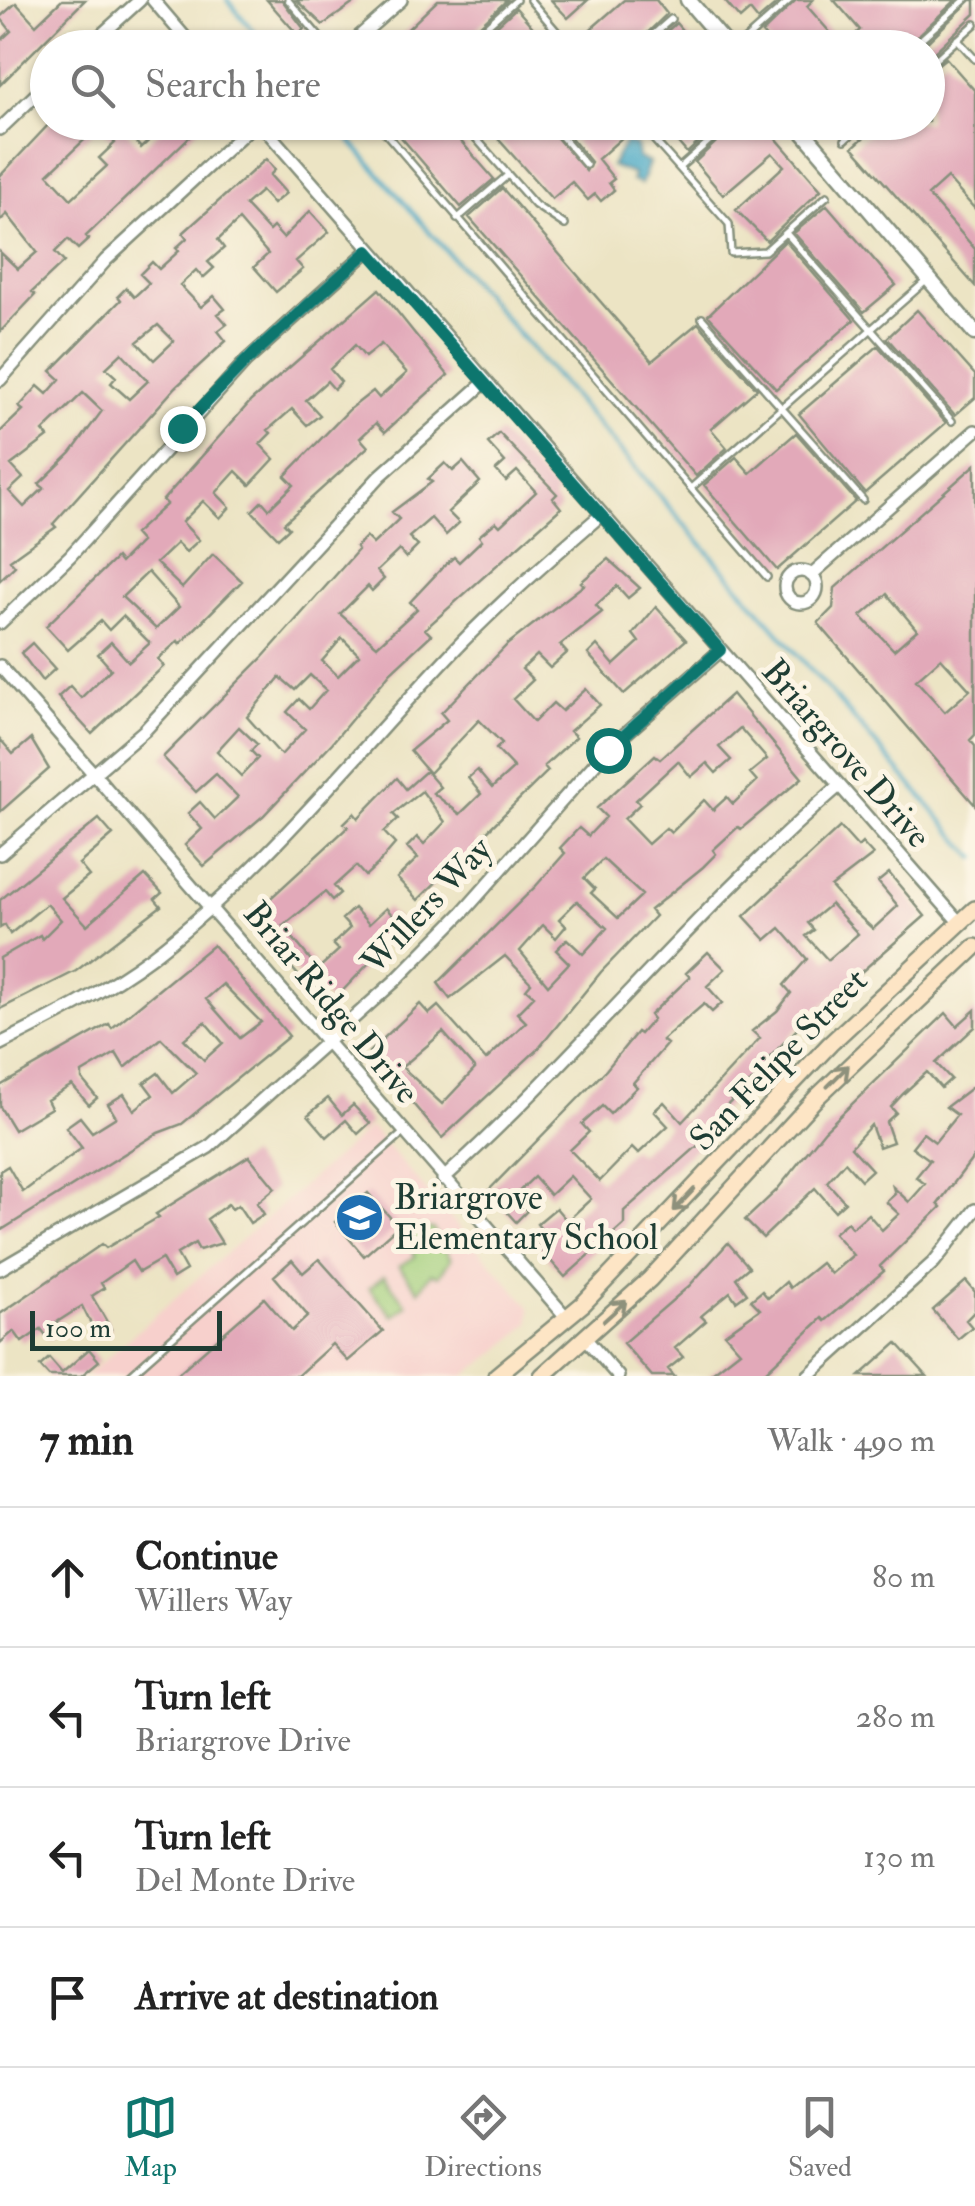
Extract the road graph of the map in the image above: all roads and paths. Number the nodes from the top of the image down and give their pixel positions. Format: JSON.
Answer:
{"nodes":[{"id":1,"x":140,"y":0,"type":"edge"},
{"id":2,"x":153,"y":0,"type":"edge"},
{"id":3,"x":288,"y":0,"type":"edge"},
{"id":4,"x":401,"y":0,"type":"edge"},
{"id":5,"x":516,"y":0,"type":"edge"},
{"id":6,"x":530,"y":0,"type":"edge"},
{"id":7,"x":689,"y":0,"type":"edge"},
{"id":8,"x":790,"y":0,"type":"edge"},
{"id":9,"x":965,"y":0,"type":"edge"},
{"id":10,"x":671,"y":19,"type":"dead end"},
{"id":11,"x":975,"y":24,"type":"edge"},
{"id":12,"x":108,"y":30,"type":"edge"},
{"id":13,"x":179,"y":30,"type":"edge"},
{"id":14,"x":314,"y":30,"type":"edge"},
{"id":15,"x":367,"y":30,"type":"edge"},
{"id":16,"x":482,"y":30,"type":"edge"},
{"id":17,"x":556,"y":30,"type":"edge"},
{"id":18,"x":658,"y":30,"type":"edge"},
{"id":19,"x":716,"y":30,"type":"edge"},
{"id":20,"x":754,"y":30,"type":"edge"},
{"id":21,"x":931,"y":30,"type":"edge"},
{"id":22,"x":957,"y":39,"type":"junction"},
{"id":23,"x":945,"y":50,"type":"edge"},
{"id":24,"x":975,"y":59,"type":"edge"},
{"id":25,"x":30,"y":100,"type":"edge"},
{"id":26,"x":0,"y":129,"type":"edge"},
{"id":27,"x":238,"y":140,"type":"edge"},
{"id":28,"x":273,"y":140,"type":"edge"},
{"id":29,"x":391,"y":140,"type":"edge"},
{"id":30,"x":477,"y":140,"type":"edge"},
{"id":31,"x":564,"y":140,"type":"edge"},
{"id":32,"x":654,"y":140,"type":"edge"},
{"id":33,"x":710,"y":140,"type":"edge"},
{"id":34,"x":810,"y":140,"type":"edge"},
{"id":35,"x":586,"y":165,"type":"dead end"},
{"id":36,"x":679,"y":168,"type":"junction"},
{"id":37,"x":508,"y":175,"type":"junction"},
{"id":38,"x":827,"y":196,"type":"dead end"},
{"id":39,"x":456,"y":219,"type":"junction"},
{"id":40,"x":565,"y":225,"type":"dead end"},
{"id":41,"x":786,"y":233,"type":"junction"},
{"id":42,"x":368,"y":251,"type":"junction"},
{"id":43,"x":929,"y":279,"type":"junction"},
{"id":44,"x":702,"y":318,"type":"dead end"},
{"id":45,"x":870,"y":329,"type":"junction"},
{"id":46,"x":975,"y":333,"type":"edge"},
{"id":47,"x":0,"y":380,"type":"edge"},
{"id":48,"x":485,"y":382,"type":"junction"},
{"id":49,"x":781,"y":406,"type":"junction"},
{"id":50,"x":952,"y":421,"type":"dead end"},
{"id":51,"x":975,"y":431,"type":"edge"},
{"id":52,"x":691,"y":488,"type":"junction"},
{"id":53,"x":863,"y":500,"type":"dead end"},
{"id":54,"x":601,"y":515,"type":"junction"},
{"id":55,"x":811,"y":575,"type":"dead end"},
{"id":56,"x":767,"y":576,"type":"dead end"},
{"id":57,"x":0,"y":623,"type":"edge"},
{"id":58,"x":720,"y":650,"type":"junction"},
{"id":59,"x":0,"y":666,"type":"edge"},
{"id":60,"x":95,"y":774,"type":"junction"},
{"id":61,"x":838,"y":786,"type":"junction"},
{"id":62,"x":0,"y":854,"type":"edge"},
{"id":63,"x":210,"y":906,"type":"junction"},
{"id":64,"x":975,"y":908,"type":"edge"},
{"id":65,"x":959,"y":922,"type":"junction"},
{"id":66,"x":975,"y":947,"type":"edge"},
{"id":67,"x":326,"y":1043,"type":"junction"},
{"id":68,"x":0,"y":1044,"type":"edge"},
{"id":69,"x":758,"y":1119,"type":"junction"},
{"id":70,"x":403,"y":1133,"type":"junction"},
{"id":71,"x":781,"y":1138,"type":"junction"},
{"id":72,"x":443,"y":1179,"type":"junction"},
{"id":73,"x":975,"y":1210,"type":"edge"},
{"id":74,"x":0,"y":1269,"type":"edge"},
{"id":75,"x":567,"y":1318,"type":"junction"},
{"id":76,"x":585,"y":1338,"type":"junction"},
{"id":77,"x":129,"y":1376,"type":"edge"},
{"id":78,"x":496,"y":1376,"type":"edge"},
{"id":79,"x":542,"y":1376,"type":"edge"},
{"id":80,"x":618,"y":1376,"type":"edge"},
{"id":81,"x":808,"y":1376,"type":"edge"}],
"edges":[{"from":1,"to":12,"type":"street"},
{"from":2,"to":13,"type":"street"},
{"from":3,"to":14,"type":"lane"},
{"from":4,"to":15,"type":"street"},
{"from":5,"to":16,"type":"lane"},
{"from":6,"to":17,"type":"lane"},
{"from":7,"to":19,"type":"street"},
{"from":8,"to":20,"type":"lane"},
{"from":9,"to":21,"type":"lane"},
{"from":10,"to":18,"type":"lane"},
{"from":11,"to":22,"type":"lane"},
{"from":22,"to":23,"type":"lane"},
{"from":22,"to":24,"type":"lane"},
{"from":25,"to":26,"type":"street"},
{"from":27,"to":47,"type":"street"},
{"from":28,"to":42,"type":"street","name":"Briargrove Drive"},
{"from":29,"to":39,"type":"lane"},
{"from":30,"to":37,"type":"lane"},
{"from":31,"to":35,"type":"lane"},
{"from":32,"to":36,"type":"lane"},
{"from":33,"to":36,"type":"lane"},
{"from":34,"to":43,"type":"street"},
{"from":36,"to":41,"type":"lane"},
{"from":37,"to":39,"type":"lane"},
{"from":37,"to":40,"type":"lane"},
{"from":38,"to":41,"type":"lane"},
{"from":39,"to":52,"type":"lane"},
{"from":41,"to":45,"type":"lane"},
{"from":42,"to":48,"type":"street","name":"Briargrove Drive"},
{"from":42,"to":57,"type":"street"},
{"from":43,"to":45,"type":"lane"},
{"from":43,"to":46,"type":"street"},
{"from":44,"to":49,"type":"lane"},
{"from":45,"to":49,"type":"lane"},
{"from":45,"to":50,"type":"lane"},
{"from":48,"to":54,"type":"street","name":"Briargrove Drive"},
{"from":48,"to":60,"type":"street"},
{"from":49,"to":52,"type":"lane"},
{"from":49,"to":53,"type":"lane"},
{"from":51,"to":55,"type":"street"},
{"from":52,"to":56,"type":"lane"},
{"from":54,"to":58,"type":"street","name":"Briargrove Drive"},
{"from":54,"to":63,"type":"street"},
{"from":58,"to":61,"type":"street","name":"Briargrove Drive"},
{"from":58,"to":67,"type":"street","name":"Willers Way"},
{"from":59,"to":60,"type":"street","name":"Briar Ridge Drive"},
{"from":60,"to":62,"type":"street"},
{"from":60,"to":63,"type":"street","name":"Briar Ridge Drive"},
{"from":61,"to":65,"type":"street","name":"Briargrove Drive"},
{"from":61,"to":72,"type":"street"},
{"from":63,"to":67,"type":"street","name":"Briar Ridge Drive"},
{"from":63,"to":68,"type":"street"},
{"from":64,"to":65,"type":"main road","name":"San Felipe Street"},
{"from":65,"to":69,"type":"main road","name":"San Felipe Street"},
{"from":71,"to":66,"type":"main road","name":"San Felipe Street","one_way":true},
{"from":67,"to":70,"type":"street","name":"Briar Ridge Drive"},
{"from":67,"to":74,"type":"street","name":"Willers Way"},
{"from":69,"to":71,"type":"main road"},
{"from":69,"to":75,"type":"main road","name":"San Felipe Street","one_way":true},
{"from":70,"to":72,"type":"street","name":"Briar Ridge Drive"},
{"from":70,"to":77,"type":"lane"},
{"from":76,"to":71,"type":"main road","name":"San Felipe Street","one_way":true},
{"from":72,"to":75,"type":"street","name":"Briar Ridge Drive"},
{"from":73,"to":81,"type":"street"},
{"from":75,"to":76,"type":"street","name":"Briar Ridge Drive"},
{"from":75,"to":78,"type":"main road","name":"San Felipe Street"},
{"from":76,"to":79,"type":"main road","name":"San Felipe Street"},
{"from":76,"to":80,"type":"street","name":"Briar Ridge Drive"}]}
